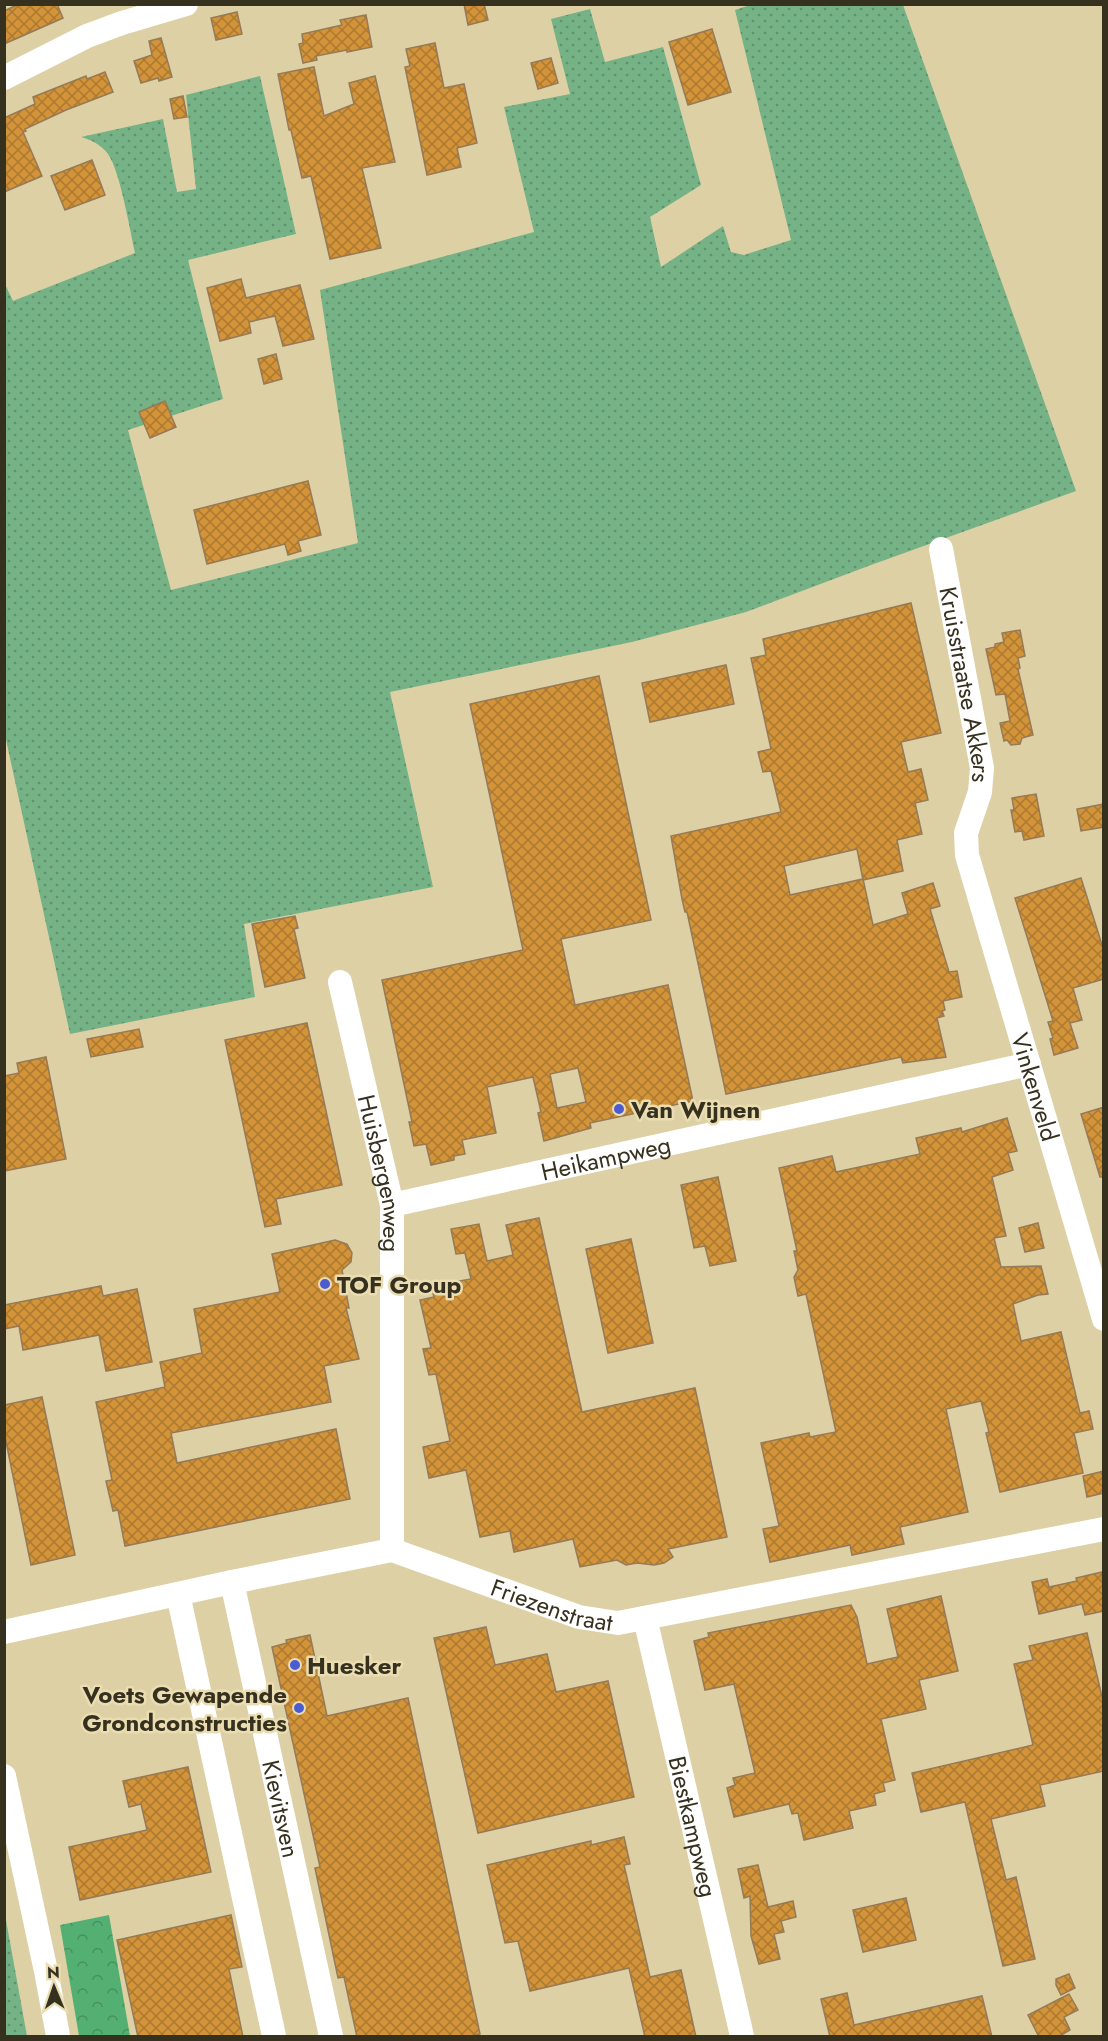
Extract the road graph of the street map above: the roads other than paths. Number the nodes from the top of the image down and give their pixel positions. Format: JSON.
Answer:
{"nodes":[{"id":1,"x":186,"y":4,"type":"edge"},
{"id":2,"x":4,"y":78,"type":"edge"},
{"id":3,"x":941,"y":549,"type":"dead end"},
{"id":4,"x":967,"y":855,"type":"joint"},
{"id":5,"x":340,"y":982,"type":"dead end"},
{"id":6,"x":1029,"y":1064,"type":"junction"},
{"id":7,"x":392,"y":1205,"type":"junction"},
{"id":8,"x":1104,"y":1319,"type":"edge"},
{"id":9,"x":1104,"y":1529,"type":"edge"},
{"id":10,"x":392,"y":1550,"type":"junction"},
{"id":11,"x":232,"y":1582,"type":"junction"},
{"id":12,"x":178,"y":1594,"type":"junction"},
{"id":13,"x":645,"y":1618,"type":"junction"},
{"id":14,"x":4,"y":1632,"type":"edge"},
{"id":15,"x":4,"y":1776,"type":"edge"},
{"id":16,"x":58,"y":2037,"type":"edge"},
{"id":17,"x":274,"y":2037,"type":"edge"},
{"id":18,"x":331,"y":2037,"type":"edge"},
{"id":19,"x":742,"y":2037,"type":"edge"}],
"edges":[{"from":1,"to":2,"type":"street"},
{"from":3,"to":4,"type":"street","name":"Kruisstraatse Akkers"},
{"from":4,"to":6,"type":"street","name":"Vinkenveld"},
{"from":5,"to":7,"type":"street","name":"Huisbergenweg"},
{"from":6,"to":7,"type":"street","name":"Heikampweg"},
{"from":6,"to":8,"type":"street","name":"Vinkenveld"},
{"from":7,"to":10,"type":"street","name":"Huisbergenweg"},
{"from":9,"to":13,"type":"street","name":"Friezenstraat"},
{"from":10,"to":11,"type":"street"},
{"from":10,"to":13,"type":"street","name":"Friezenstraat"},
{"from":11,"to":12,"type":"street"},
{"from":11,"to":18,"type":"street","name":"Kievitsven"},
{"from":12,"to":14,"type":"street"},
{"from":12,"to":17,"type":"street"},
{"from":13,"to":19,"type":"street","name":"Biestkampweg"},
{"from":15,"to":16,"type":"street"}]}
